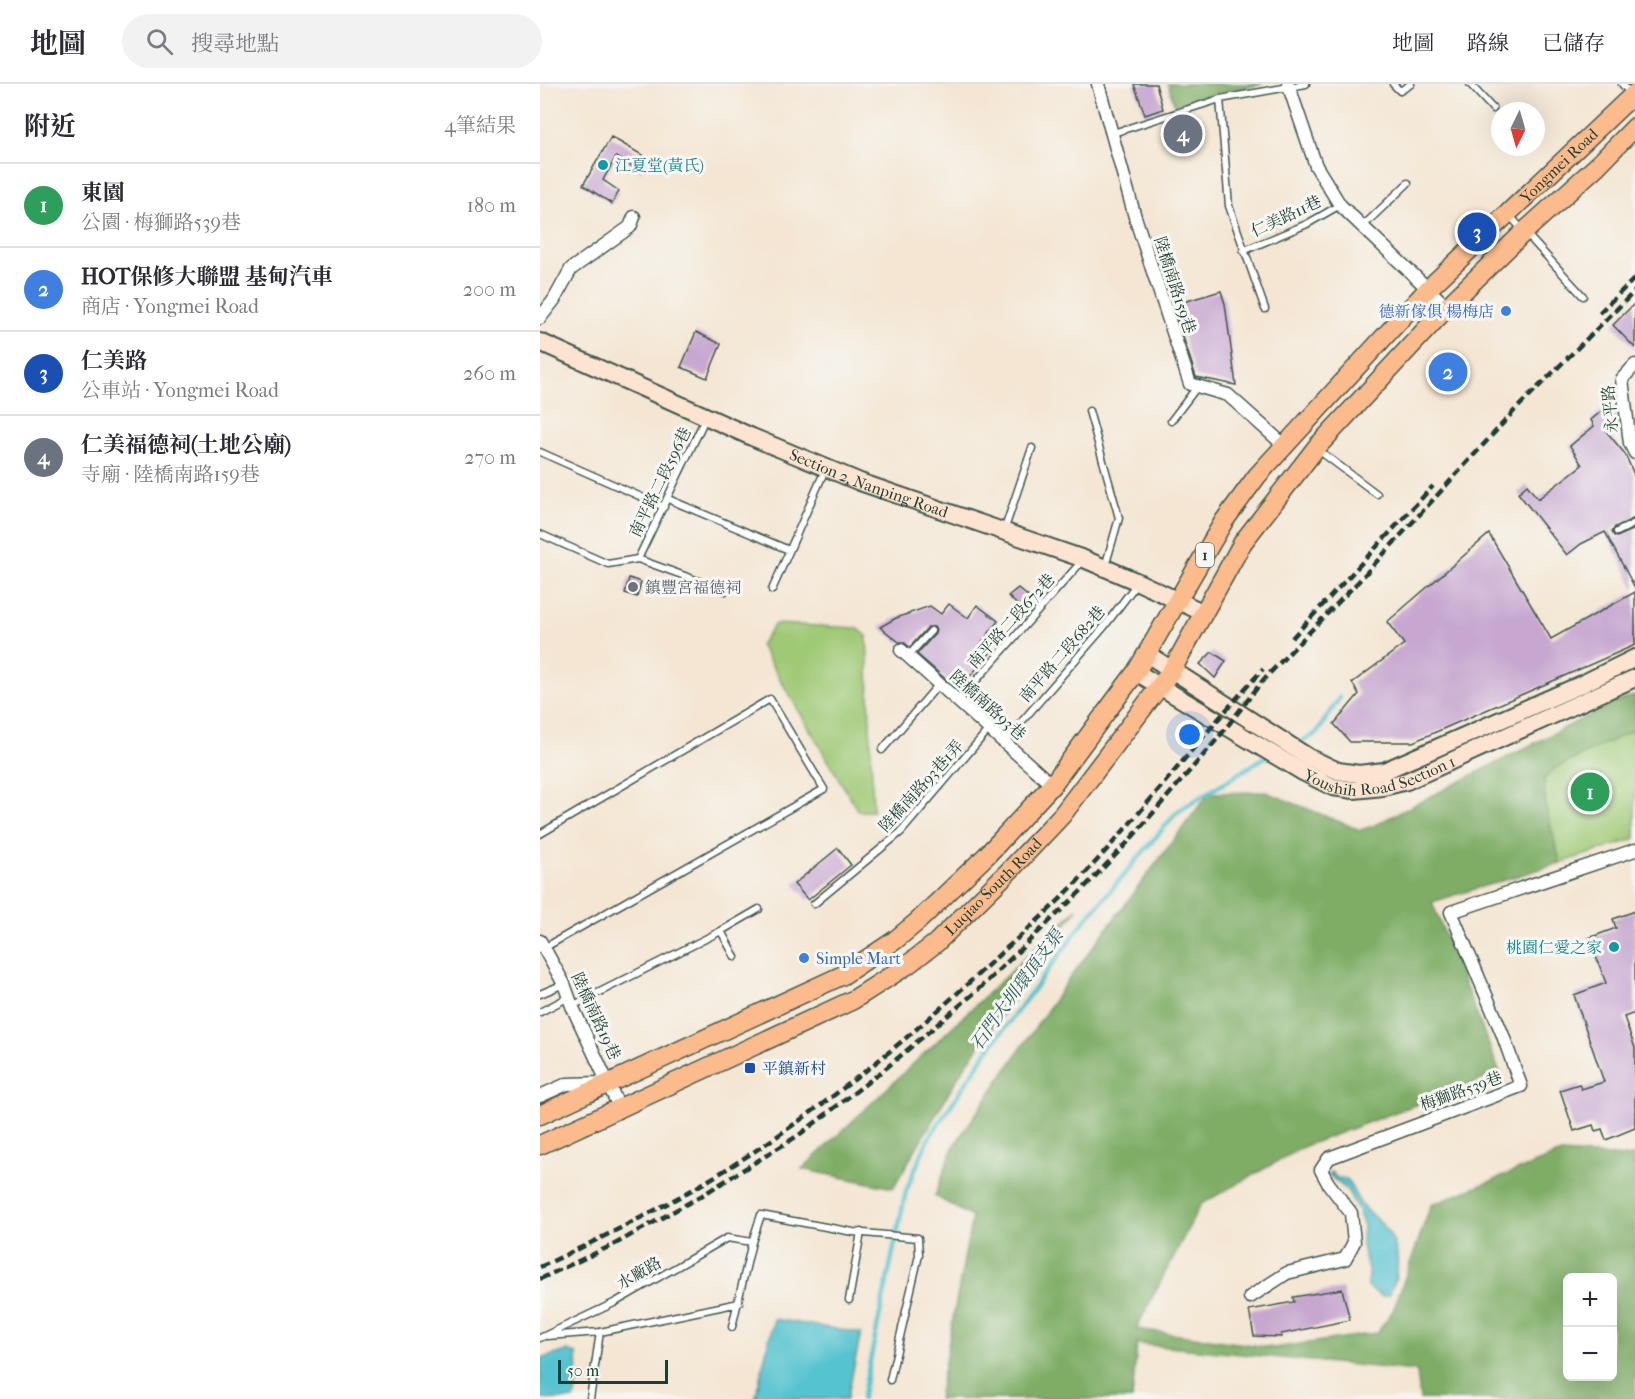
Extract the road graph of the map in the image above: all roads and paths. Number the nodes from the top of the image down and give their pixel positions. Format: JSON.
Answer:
{"nodes":[{"id":1,"x":1098,"y":84,"type":"edge"},
{"id":2,"x":1306,"y":84,"type":"edge"},
{"id":3,"x":1393,"y":84,"type":"edge"},
{"id":4,"x":1411,"y":84,"type":"edge"},
{"id":5,"x":1470,"y":84,"type":"edge"},
{"id":6,"x":1288,"y":85,"type":"edge"},
{"id":7,"x":1630,"y":91,"type":"edge"},
{"id":8,"x":1220,"y":99,"type":"junction"},
{"id":9,"x":1491,"y":107,"type":"edge"},
{"id":10,"x":1635,"y":127,"type":"edge"},
{"id":11,"x":1113,"y":133,"type":"junction"},
{"id":12,"x":1408,"y":183,"type":"dead end"},
{"id":13,"x":1340,"y":205,"type":"junction"},
{"id":14,"x":1508,"y":213,"type":"junction"},
{"id":15,"x":634,"y":217,"type":"dead end"},
{"id":16,"x":1362,"y":227,"type":"junction"},
{"id":17,"x":1525,"y":231,"type":"junction"},
{"id":18,"x":1243,"y":251,"type":"junction"},
{"id":19,"x":1428,"y":289,"type":"junction"},
{"id":20,"x":1583,"y":296,"type":"dead end"},
{"id":21,"x":1447,"y":307,"type":"junction"},
{"id":22,"x":1265,"y":309,"type":"dead end"},
{"id":23,"x":540,"y":318,"type":"edge"},
{"id":24,"x":540,"y":342,"type":"edge"},
{"id":25,"x":1635,"y":365,"type":"edge"},
{"id":26,"x":1197,"y":386,"type":"junction"},
{"id":27,"x":1089,"y":411,"type":"dead end"},
{"id":28,"x":706,"y":417,"type":"junction"},
{"id":29,"x":1171,"y":421,"type":"dead end"},
{"id":30,"x":1285,"y":446,"type":"junction"},
{"id":31,"x":1032,"y":448,"type":"dead end"},
{"id":32,"x":1316,"y":448,"type":"junction"},
{"id":33,"x":540,"y":452,"type":"edge"},
{"id":34,"x":1635,"y":453,"type":"edge"},
{"id":35,"x":1304,"y":464,"type":"joint"},
{"id":36,"x":826,"y":468,"type":"junction"},
{"id":37,"x":1377,"y":494,"type":"dead end"},
{"id":38,"x":668,"y":499,"type":"junction"},
{"id":39,"x":664,"y":507,"type":"junction"},
{"id":40,"x":1635,"y":523,"type":"edge"},
{"id":41,"x":1004,"y":532,"type":"junction"},
{"id":42,"x":1617,"y":532,"type":"dead end"},
{"id":43,"x":540,"y":534,"type":"edge"},
{"id":44,"x":789,"y":550,"type":"junction"},
{"id":45,"x":638,"y":559,"type":"junction"},
{"id":46,"x":1084,"y":559,"type":"junction"},
{"id":47,"x":1105,"y":567,"type":"junction"},
{"id":48,"x":1138,"y":582,"type":"junction"},
{"id":49,"x":772,"y":590,"type":"dead end"},
{"id":50,"x":726,"y":591,"type":"dead end"},
{"id":51,"x":1178,"y":601,"type":"junction"},
{"id":52,"x":1204,"y":613,"type":"junction"},
{"id":53,"x":931,"y":631,"type":"dead end"},
{"id":54,"x":904,"y":653,"type":"joint"},
{"id":55,"x":1147,"y":654,"type":"junction"},
{"id":56,"x":1635,"y":658,"type":"edge"},
{"id":57,"x":1172,"y":670,"type":"junction"},
{"id":58,"x":1136,"y":672,"type":"junction"},
{"id":59,"x":1635,"y":678,"type":"edge"},
{"id":60,"x":939,"y":684,"type":"junction"},
{"id":61,"x":1160,"y":687,"type":"junction"},
{"id":62,"x":958,"y":701,"type":"junction"},
{"id":63,"x":990,"y":729,"type":"junction"},
{"id":64,"x":1004,"y":742,"type":"junction"},
{"id":65,"x":882,"y":750,"type":"dead end"},
{"id":66,"x":1052,"y":785,"type":"junction"},
{"id":67,"x":540,"y":834,"type":"edge"},
{"id":68,"x":1635,"y":850,"type":"edge"},
{"id":69,"x":814,"y":904,"type":"dead end"},
{"id":70,"x":759,"y":909,"type":"dead end"},
{"id":71,"x":721,"y":931,"type":"junction"},
{"id":72,"x":542,"y":944,"type":"edge"},
{"id":73,"x":735,"y":957,"type":"dead end"},
{"id":74,"x":564,"y":984,"type":"junction"},
{"id":75,"x":540,"y":994,"type":"edge"},
{"id":76,"x":570,"y":1002,"type":"junction"},
{"id":77,"x":540,"y":1012,"type":"edge"},
{"id":78,"x":609,"y":1083,"type":"junction"},
{"id":79,"x":540,"y":1096,"type":"edge"},
{"id":80,"x":619,"y":1107,"type":"junction"},
{"id":81,"x":540,"y":1115,"type":"edge"},
{"id":82,"x":540,"y":1145,"type":"edge"},
{"id":83,"x":861,"y":1232,"type":"junction"},
{"id":84,"x":752,"y":1242,"type":"junction"},
{"id":85,"x":1250,"y":1297,"type":"dead end"},
{"id":86,"x":849,"y":1300,"type":"dead end"},
{"id":87,"x":739,"y":1303,"type":"junction"},
{"id":88,"x":732,"y":1327,"type":"dead end"},
{"id":89,"x":600,"y":1332,"type":"junction"},
{"id":90,"x":542,"y":1337,"type":"edge"},
{"id":91,"x":890,"y":1380,"type":"dead end"},
{"id":92,"x":590,"y":1399,"type":"edge"}],
"edges":[{"from":1,"to":11,"type":"street","name":"陸橋南路159巷"},
{"from":2,"to":6,"type":"lane"},
{"from":3,"to":4,"type":"lane"},
{"from":5,"to":9,"type":"lane"},
{"from":6,"to":8,"type":"lane"},
{"from":6,"to":13,"type":"street"},
{"from":7,"to":14,"type":"main road","name":"Yongmei Road","number":"1"},
{"from":8,"to":11,"type":"lane"},
{"from":8,"to":18,"type":"lane","name":"仁美路11巷"},
{"from":10,"to":17,"type":"main road","name":"Yongmei Road","number":"1"},
{"from":11,"to":26,"type":"street","name":"陸橋南路159巷"},
{"from":12,"to":16,"type":"lane"},
{"from":13,"to":16,"type":"street"},
{"from":13,"to":18,"type":"lane","name":"仁美路11巷"},
{"from":14,"to":17,"type":"lane"},
{"from":14,"to":19,"type":"main road","name":"Yongmei Road","number":"1"},
{"from":15,"to":23,"type":"street"},
{"from":16,"to":19,"type":"street"},
{"from":17,"to":20,"type":"lane"},
{"from":17,"to":21,"type":"main road","name":"Yongmei Road","number":"1"},
{"from":18,"to":22,"type":"lane","name":"仁美路11巷"},
{"from":19,"to":21,"type":"street"},
{"from":19,"to":30,"type":"main road","name":"Yongmei Road","number":"1"},
{"from":21,"to":32,"type":"main road","name":"Yongmei Road","number":"1"},
{"from":24,"to":28,"type":"street","name":"Section 2, Nanping Road"},
{"from":25,"to":34,"type":"street","name":"永平路"},
{"from":26,"to":29,"type":"lane"},
{"from":26,"to":30,"type":"street"},
{"from":27,"to":47,"type":"lane"},
{"from":28,"to":36,"type":"street","name":"Section 2, Nanping Road"},
{"from":28,"to":38,"type":"lane","name":"南平路二段596巷"},
{"from":30,"to":51,"type":"main road","name":"Luqiao South Road","number":"1"},
{"from":31,"to":41,"type":"lane"},
{"from":32,"to":35,"type":"main road","name":"Yongmei Road","number":"1"},
{"from":32,"to":37,"type":"lane"},
{"from":33,"to":39,"type":"lane"},
{"from":35,"to":52,"type":"main road","name":"Luqiao South Road","number":"1"},
{"from":36,"to":41,"type":"street","name":"Section 2, Nanping Road"},
{"from":36,"to":44,"type":"lane"},
{"from":38,"to":39,"type":"lane","name":"南平路二段596巷"},
{"from":38,"to":44,"type":"lane"},
{"from":39,"to":45,"type":"lane","name":"南平路二段596巷"},
{"from":40,"to":42,"type":"lane"},
{"from":41,"to":46,"type":"street","name":"Section 2, Nanping Road"},
{"from":43,"to":45,"type":"lane"},
{"from":44,"to":49,"type":"lane"},
{"from":45,"to":50,"type":"lane"},
{"from":46,"to":47,"type":"street","name":"Section 2, Nanping Road"},
{"from":46,"to":62,"type":"lane","name":"南平路二段672巷"},
{"from":47,"to":48,"type":"street","name":"Section 2, Nanping Road"},
{"from":48,"to":51,"type":"street","name":"Section 2, Nanping Road"},
{"from":48,"to":64,"type":"lane","name":"南平路二段682巷"},
{"from":51,"to":52,"type":"street","name":"Section 2, Nanping Road"},
{"from":51,"to":55,"type":"main road","name":"Luqiao South Road","number":"1"},
{"from":52,"to":57,"type":"main road","name":"Luqiao South Road","number":"1"},
{"from":53,"to":54,"type":"lane"},
{"from":54,"to":60,"type":"street","name":"陸橋南路93巷"},
{"from":55,"to":57,"type":"street","name":"Youshih Road Section 1"},
{"from":55,"to":58,"type":"main road","name":"Luqiao South Road","number":"1"},
{"from":56,"to":57,"type":"street","name":"Youshih Road Section 1"},
{"from":57,"to":61,"type":"main road","name":"Luqiao South Road","number":"1"},
{"from":58,"to":61,"type":"street","name":"Youshih Road Section 1"},
{"from":58,"to":66,"type":"main road","name":"Luqiao South Road","number":"1"},
{"from":59,"to":61,"type":"street","name":"Youshih Road Section 1"},
{"from":60,"to":62,"type":"street","name":"陸橋南路93巷"},
{"from":60,"to":65,"type":"lane"},
{"from":61,"to":80,"type":"main road","name":"Luqiao South Road","number":"1"},
{"from":62,"to":63,"type":"street","name":"陸橋南路93巷"},
{"from":63,"to":64,"type":"street","name":"陸橋南路93巷"},
{"from":63,"to":69,"type":"lane","name":"陸橋南路93巷1弄"},
{"from":64,"to":66,"type":"street","name":"陸橋南路93巷"},
{"from":66,"to":78,"type":"main road","name":"Luqiao South Road","number":"1"},
{"from":67,"to":72,"type":"lane"},
{"from":68,"to":85,"type":"street","name":"梅獅路539巷"},
{"from":70,"to":71,"type":"lane"},
{"from":71,"to":73,"type":"lane"},
{"from":71,"to":76,"type":"lane"},
{"from":72,"to":74,"type":"street","name":"陸橋南路19巷"},
{"from":74,"to":75,"type":"lane"},
{"from":74,"to":76,"type":"street","name":"陸橋南路19巷"},
{"from":76,"to":77,"type":"lane"},
{"from":76,"to":78,"type":"street","name":"陸橋南路19巷"},
{"from":78,"to":79,"type":"street"},
{"from":78,"to":80,"type":"street","name":"陸橋南路19巷"},
{"from":78,"to":81,"type":"main road","name":"Luqiao South Road","number":"1"},
{"from":80,"to":82,"type":"main road","name":"Luqiao South Road","number":"1"},
{"from":83,"to":84,"type":"lane"},
{"from":83,"to":86,"type":"lane"},
{"from":83,"to":91,"type":"lane"},
{"from":84,"to":87,"type":"lane"},
{"from":84,"to":90,"type":"lane","name":"水廠路"},
{"from":87,"to":88,"type":"lane"},
{"from":87,"to":89,"type":"lane"},
{"from":89,"to":90,"type":"lane"},
{"from":89,"to":92,"type":"lane"}]}
